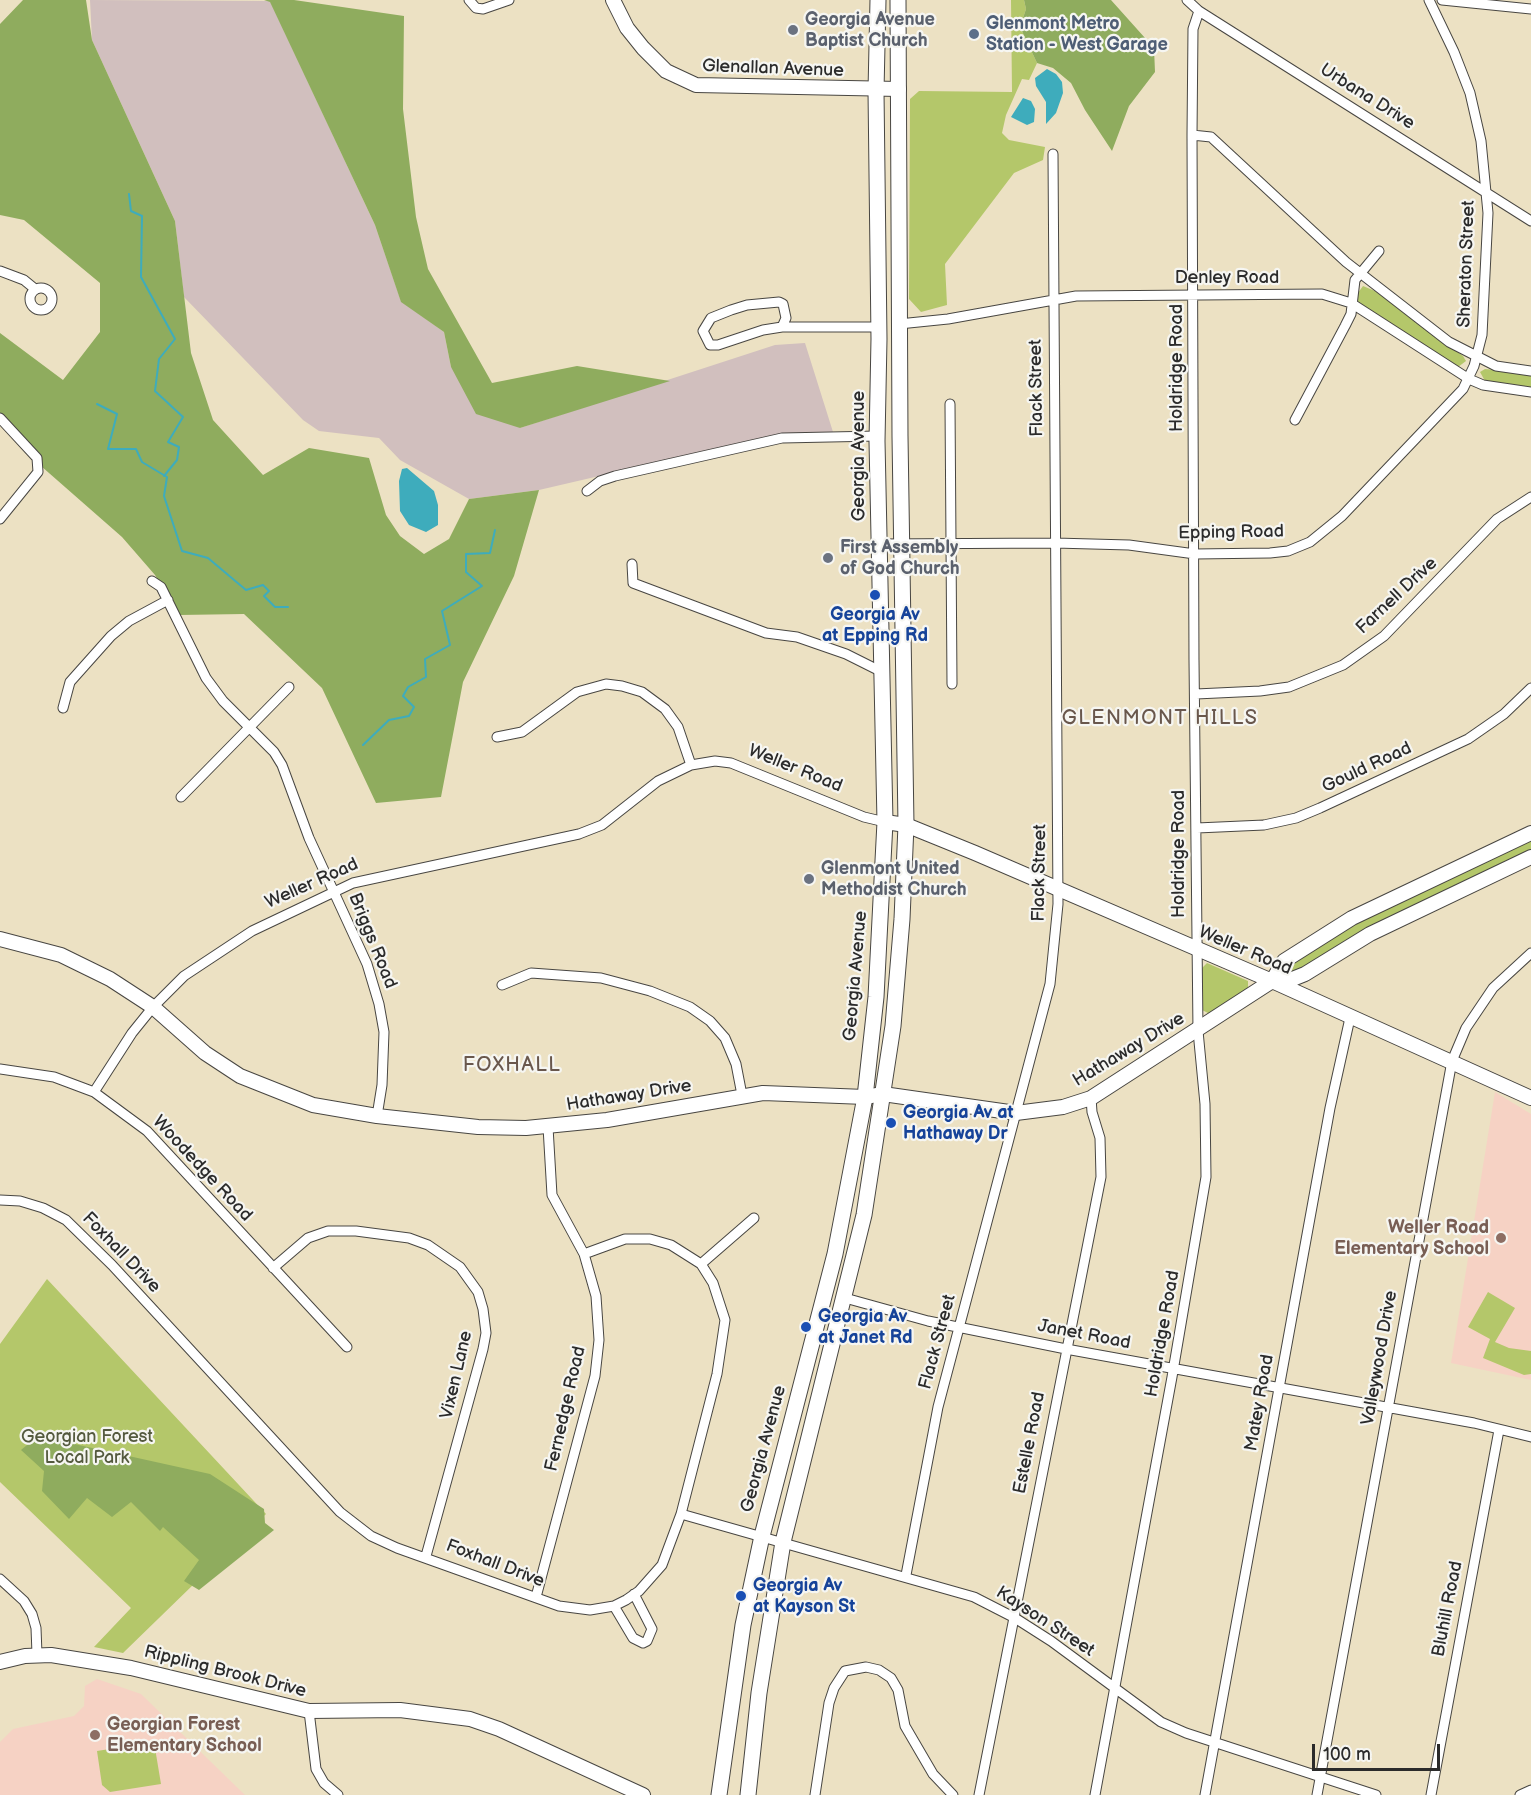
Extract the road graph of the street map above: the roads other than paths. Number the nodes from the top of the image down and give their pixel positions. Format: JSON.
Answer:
{"nodes":[{"id":1,"x":469,"y":0,"type":"edge"},
{"id":2,"x":509,"y":0,"type":"edge"},
{"id":3,"x":613,"y":0,"type":"edge"},
{"id":4,"x":878,"y":0,"type":"edge"},
{"id":5,"x":898,"y":0,"type":"edge"},
{"id":6,"x":1187,"y":0,"type":"edge"},
{"id":7,"x":1429,"y":0,"type":"edge"},
{"id":8,"x":1442,"y":0,"type":"edge"},
{"id":9,"x":1531,"y":9,"type":"edge"},
{"id":10,"x":1198,"y":11,"type":"junction"},
{"id":11,"x":899,"y":89,"type":"junction"},
{"id":12,"x":876,"y":91,"type":"junction"},
{"id":13,"x":1192,"y":135,"type":"junction"},
{"id":14,"x":1053,"y":154,"type":"dead end"},
{"id":15,"x":1486,"y":192,"type":"junction"},
{"id":16,"x":1531,"y":221,"type":"edge"},
{"id":17,"x":1379,"y":251,"type":"dead end"},
{"id":18,"x":0,"y":271,"type":"edge"},
{"id":19,"x":1360,"y":273,"type":"junction"},
{"id":20,"x":35,"y":289,"type":"dead end"},
{"id":21,"x":1193,"y":294,"type":"junction"},
{"id":22,"x":1053,"y":298,"type":"junction"},
{"id":23,"x":1352,"y":303,"type":"junction"},
{"id":24,"x":899,"y":324,"type":"junction"},
{"id":25,"x":782,"y":327,"type":"junction"},
{"id":26,"x":879,"y":327,"type":"junction"},
{"id":27,"x":1476,"y":358,"type":"junction"},
{"id":28,"x":1531,"y":370,"type":"edge"},
{"id":29,"x":1469,"y":379,"type":"junction"},
{"id":30,"x":1531,"y":392,"type":"edge"},
{"id":31,"x":950,"y":404,"type":"dead end"},
{"id":32,"x":0,"y":418,"type":"edge"},
{"id":33,"x":1295,"y":420,"type":"dead end"},
{"id":34,"x":878,"y":436,"type":"junction"},
{"id":35,"x":587,"y":491,"type":"dead end"},
{"id":36,"x":1531,"y":497,"type":"edge"},
{"id":37,"x":0,"y":519,"type":"edge"},
{"id":38,"x":1055,"y":543,"type":"junction"},
{"id":39,"x":879,"y":544,"type":"junction"},
{"id":40,"x":902,"y":544,"type":"junction"},
{"id":41,"x":952,"y":544,"type":"junction"},
{"id":42,"x":1195,"y":554,"type":"junction"},
{"id":43,"x":632,"y":564,"type":"dead end"},
{"id":44,"x":152,"y":581,"type":"dead end"},
{"id":45,"x":168,"y":600,"type":"junction"},
{"id":46,"x":882,"y":672,"type":"junction"},
{"id":47,"x":952,"y":684,"type":"dead end"},
{"id":48,"x":289,"y":687,"type":"dead end"},
{"id":49,"x":1531,"y":688,"type":"edge"},
{"id":50,"x":1196,"y":694,"type":"junction"},
{"id":51,"x":63,"y":708,"type":"dead end"},
{"id":52,"x":250,"y":727,"type":"junction"},
{"id":53,"x":497,"y":737,"type":"dead end"},
{"id":54,"x":691,"y":765,"type":"junction"},
{"id":55,"x":181,"y":797,"type":"dead end"},
{"id":56,"x":885,"y":822,"type":"junction"},
{"id":57,"x":906,"y":825,"type":"junction"},
{"id":58,"x":1197,"y":828,"type":"junction"},
{"id":59,"x":1531,"y":833,"type":"edge"},
{"id":60,"x":1531,"y":857,"type":"edge"},
{"id":61,"x":1058,"y":890,"type":"junction"},
{"id":62,"x":334,"y":892,"type":"junction"},
{"id":63,"x":0,"y":939,"type":"edge"},
{"id":64,"x":1196,"y":950,"type":"junction"},
{"id":65,"x":1531,"y":953,"type":"edge"},
{"id":66,"x":1272,"y":981,"type":"junction"},
{"id":67,"x":502,"y":985,"type":"dead end"},
{"id":68,"x":153,"y":1007,"type":"junction"},
{"id":69,"x":1350,"y":1018,"type":"junction"},
{"id":70,"x":1198,"y":1031,"type":"junction"},
{"id":71,"x":1452,"y":1062,"type":"junction"},
{"id":72,"x":0,"y":1069,"type":"edge"},
{"id":73,"x":94,"y":1092,"type":"junction"},
{"id":74,"x":884,"y":1094,"type":"junction"},
{"id":75,"x":742,"y":1095,"type":"junction"},
{"id":76,"x":865,"y":1097,"type":"junction"},
{"id":77,"x":1091,"y":1098,"type":"junction"},
{"id":78,"x":1531,"y":1098,"type":"edge"},
{"id":79,"x":1016,"y":1113,"type":"junction"},
{"id":80,"x":377,"y":1116,"type":"junction"},
{"id":81,"x":548,"y":1127,"type":"junction"},
{"id":82,"x":0,"y":1200,"type":"edge"},
{"id":83,"x":754,"y":1218,"type":"dead end"},
{"id":84,"x":584,"y":1254,"type":"junction"},
{"id":85,"x":701,"y":1264,"type":"junction"},
{"id":86,"x":273,"y":1268,"type":"junction"},
{"id":87,"x":845,"y":1298,"type":"junction"},
{"id":88,"x":959,"y":1327,"type":"junction"},
{"id":89,"x":347,"y":1347,"type":"dead end"},
{"id":90,"x":1066,"y":1349,"type":"junction"},
{"id":91,"x":1174,"y":1369,"type":"junction"},
{"id":92,"x":1279,"y":1388,"type":"junction"},
{"id":93,"x":1388,"y":1408,"type":"junction"},
{"id":94,"x":1499,"y":1430,"type":"junction"},
{"id":95,"x":1531,"y":1437,"type":"edge"},
{"id":96,"x":681,"y":1514,"type":"junction"},
{"id":97,"x":762,"y":1536,"type":"junction"},
{"id":98,"x":783,"y":1542,"type":"junction"},
{"id":99,"x":426,"y":1556,"type":"junction"},
{"id":100,"x":906,"y":1575,"type":"junction"},
{"id":101,"x":0,"y":1579,"type":"edge"},
{"id":102,"x":634,"y":1594,"type":"junction"},
{"id":103,"x":536,"y":1597,"type":"junction"},
{"id":104,"x":614,"y":1606,"type":"junction"},
{"id":105,"x":1015,"y":1618,"type":"junction"},
{"id":106,"x":37,"y":1654,"type":"junction"},
{"id":107,"x":0,"y":1662,"type":"edge"},
{"id":108,"x":1114,"y":1689,"type":"junction"},
{"id":109,"x":309,"y":1711,"type":"junction"},
{"id":110,"x":1215,"y":1743,"type":"junction"},
{"id":111,"x":1321,"y":1776,"type":"junction"},
{"id":112,"x":1531,"y":1790,"type":"edge"},
{"id":113,"x":338,"y":1795,"type":"edge"},
{"id":114,"x":644,"y":1795,"type":"edge"},
{"id":115,"x":719,"y":1795,"type":"edge"},
{"id":116,"x":748,"y":1795,"type":"edge"},
{"id":117,"x":815,"y":1795,"type":"edge"},
{"id":118,"x":953,"y":1795,"type":"edge"},
{"id":119,"x":979,"y":1795,"type":"edge"},
{"id":120,"x":1095,"y":1795,"type":"edge"},
{"id":121,"x":1205,"y":1795,"type":"edge"},
{"id":122,"x":1317,"y":1795,"type":"edge"},
{"id":123,"x":1376,"y":1795,"type":"edge"},
{"id":124,"x":1431,"y":1795,"type":"edge"},
{"id":125,"x":1520,"y":1795,"type":"edge"}],
"edges":[{"from":1,"to":2,"type":"street"},
{"from":3,"to":12,"type":"street","name":"Glenallan Avenue"},
{"from":4,"to":12,"type":"main road","name":"Georgia Avenue"},
{"from":5,"to":11,"type":"main road"},
{"from":6,"to":10,"type":"street","name":"Urbana Drive"},
{"from":7,"to":15,"type":"street","name":"Sheraton Street"},
{"from":8,"to":9,"type":"street"},
{"from":10,"to":13,"type":"street","name":"Holdridge Road"},
{"from":10,"to":15,"type":"street","name":"Urbana Drive"},
{"from":11,"to":12,"type":"street","name":"Glenallan Avenue"},
{"from":11,"to":24,"type":"main road"},
{"from":12,"to":26,"type":"main road","name":"Georgia Avenue"},
{"from":13,"to":19,"type":"street"},
{"from":13,"to":21,"type":"street","name":"Holdridge Road"},
{"from":14,"to":22,"type":"street","name":"Flack Street"},
{"from":15,"to":16,"type":"street","name":"Urbana Drive"},
{"from":15,"to":27,"type":"street","name":"Sheraton Street"},
{"from":17,"to":19,"type":"street"},
{"from":18,"to":20,"type":"street"},
{"from":19,"to":23,"type":"street"},
{"from":19,"to":27,"type":"street"},
{"from":21,"to":22,"type":"street","name":"Denley Road"},
{"from":21,"to":23,"type":"street","name":"Denley Road"},
{"from":21,"to":42,"type":"street","name":"Holdridge Road"},
{"from":22,"to":24,"type":"street","name":"Denley Road"},
{"from":22,"to":38,"type":"street","name":"Flack Street"},
{"from":23,"to":29,"type":"street","name":"Denley Road"},
{"from":23,"to":33,"type":"street"},
{"from":24,"to":40,"type":"main road"},
{"from":25,"to":25,"type":"street"},
{"from":25,"to":26,"type":"street"},
{"from":26,"to":34,"type":"main road","name":"Georgia Avenue"},
{"from":27,"to":28,"type":"street"},
{"from":27,"to":29,"type":"street","name":"Epping Road"},
{"from":29,"to":30,"type":"street","name":"Denley Road"},
{"from":29,"to":42,"type":"street","name":"Epping Road"},
{"from":31,"to":41,"type":"street"},
{"from":32,"to":37,"type":"street"},
{"from":34,"to":35,"type":"street"},
{"from":34,"to":39,"type":"main road","name":"Georgia Avenue"},
{"from":36,"to":50,"type":"street","name":"Farnell Drive"},
{"from":38,"to":41,"type":"street","name":"Epping Road"},
{"from":38,"to":42,"type":"street","name":"Epping Road"},
{"from":38,"to":61,"type":"street","name":"Flack Street"},
{"from":39,"to":40,"type":"street","name":"Epping Road"},
{"from":39,"to":46,"type":"main road","name":"Georgia Avenue"},
{"from":40,"to":41,"type":"street","name":"Epping Road"},
{"from":40,"to":57,"type":"main road"},
{"from":41,"to":47,"type":"street"},
{"from":42,"to":50,"type":"street","name":"Holdridge Road"},
{"from":43,"to":46,"type":"street"},
{"from":44,"to":45,"type":"street","name":"Briggs Road"},
{"from":45,"to":51,"type":"street"},
{"from":45,"to":52,"type":"street","name":"Briggs Road"},
{"from":46,"to":56,"type":"main road","name":"Georgia Avenue"},
{"from":48,"to":52,"type":"street"},
{"from":49,"to":58,"type":"street","name":"Gould Road"},
{"from":50,"to":58,"type":"street","name":"Holdridge Road"},
{"from":52,"to":55,"type":"street"},
{"from":52,"to":62,"type":"street","name":"Briggs Road"},
{"from":53,"to":54,"type":"street"},
{"from":54,"to":56,"type":"street","name":"Weller Road"},
{"from":54,"to":62,"type":"street","name":"Weller Road"},
{"from":56,"to":57,"type":"street","name":"Weller Road"},
{"from":56,"to":76,"type":"main road","name":"Georgia Avenue"},
{"from":57,"to":61,"type":"street","name":"Weller Road"},
{"from":57,"to":74,"type":"main road"},
{"from":58,"to":64,"type":"street","name":"Holdridge Road"},
{"from":59,"to":66,"type":"street","name":"Hathaway Drive"},
{"from":60,"to":66,"type":"street","name":"Hathaway Drive"},
{"from":61,"to":64,"type":"street","name":"Weller Road"},
{"from":61,"to":79,"type":"street","name":"Flack Street"},
{"from":62,"to":68,"type":"street","name":"Weller Road"},
{"from":62,"to":80,"type":"street","name":"Briggs Road"},
{"from":63,"to":68,"type":"street","name":"Hathaway Drive"},
{"from":64,"to":66,"type":"street","name":"Weller Road"},
{"from":64,"to":70,"type":"street","name":"Holdridge Road"},
{"from":65,"to":71,"type":"street","name":"Valleywood Drive"},
{"from":66,"to":69,"type":"street","name":"Weller Road"},
{"from":66,"to":70,"type":"street","name":"Hathaway Drive"},
{"from":67,"to":75,"type":"street"},
{"from":68,"to":73,"type":"street","name":"Weller Road"},
{"from":68,"to":80,"type":"street","name":"Hathaway Drive"},
{"from":69,"to":71,"type":"street","name":"Weller Road"},
{"from":69,"to":92,"type":"street","name":"Matey Road"},
{"from":70,"to":77,"type":"street","name":"Hathaway Drive"},
{"from":70,"to":91,"type":"street","name":"Holdridge Road"},
{"from":71,"to":78,"type":"street","name":"Weller Road"},
{"from":71,"to":93,"type":"street","name":"Valleywood Drive"},
{"from":72,"to":73,"type":"street","name":"Woodedge Road"},
{"from":73,"to":86,"type":"street","name":"Woodedge Road"},
{"from":74,"to":76,"type":"street","name":"Hathaway Drive"},
{"from":74,"to":79,"type":"street","name":"Hathaway Drive"},
{"from":74,"to":87,"type":"main road"},
{"from":75,"to":76,"type":"street","name":"Hathaway Drive"},
{"from":75,"to":81,"type":"street","name":"Hathaway Drive"},
{"from":76,"to":97,"type":"main road","name":"Georgia Avenue"},
{"from":77,"to":79,"type":"street","name":"Hathaway Drive"},
{"from":77,"to":90,"type":"street","name":"Estelle Road"},
{"from":79,"to":88,"type":"street","name":"Flack Street"},
{"from":80,"to":81,"type":"street","name":"Hathaway Drive"},
{"from":81,"to":84,"type":"street","name":"Fernedge Road"},
{"from":82,"to":99,"type":"street","name":"Foxhall Drive"},
{"from":83,"to":85,"type":"street"},
{"from":84,"to":85,"type":"street","name":"Foxhall Drive"},
{"from":84,"to":103,"type":"street","name":"Fernedge Road"},
{"from":85,"to":96,"type":"street","name":"Foxhall Drive"},
{"from":86,"to":89,"type":"street","name":"Woodedge Road"},
{"from":86,"to":99,"type":"street","name":"Vixen Lane"},
{"from":87,"to":88,"type":"street","name":"Janet Road"},
{"from":87,"to":98,"type":"main road"},
{"from":88,"to":90,"type":"street","name":"Janet Road"},
{"from":88,"to":100,"type":"street","name":"Flack Street"},
{"from":90,"to":91,"type":"street","name":"Janet Road"},
{"from":90,"to":105,"type":"street","name":"Estelle Road"},
{"from":91,"to":92,"type":"street","name":"Janet Road"},
{"from":91,"to":108,"type":"street","name":"Holdridge Road"},
{"from":92,"to":93,"type":"street","name":"Janet Road"},
{"from":92,"to":110,"type":"street","name":"Matey Road"},
{"from":93,"to":94,"type":"street","name":"Janet Road"},
{"from":93,"to":111,"type":"street","name":"Valleywood Drive"},
{"from":94,"to":95,"type":"street","name":"Janet Road"},
{"from":94,"to":124,"type":"street","name":"Bluhill Road"},
{"from":96,"to":97,"type":"street","name":"Kayson Street"},
{"from":96,"to":102,"type":"street","name":"Foxhall Drive"},
{"from":97,"to":98,"type":"street","name":"Kayson Street"},
{"from":97,"to":115,"type":"main road","name":"Georgia Avenue"},
{"from":98,"to":100,"type":"street","name":"Kayson Street"},
{"from":98,"to":116,"type":"main road"},
{"from":99,"to":103,"type":"street","name":"Foxhall Drive"},
{"from":100,"to":105,"type":"street","name":"Kayson Street"},
{"from":101,"to":106,"type":"street"},
{"from":102,"to":104,"type":"street","name":"Foxhall Drive"},
{"from":102,"to":104,"type":"street"},
{"from":103,"to":104,"type":"street","name":"Foxhall Drive"},
{"from":105,"to":108,"type":"street","name":"Kayson Street"},
{"from":105,"to":119,"type":"street","name":"Estelle Road"},
{"from":106,"to":107,"type":"street","name":"Rippling Brook Drive"},
{"from":106,"to":109,"type":"street","name":"Rippling Brook Drive"},
{"from":108,"to":110,"type":"street","name":"Kayson Street"},
{"from":108,"to":120,"type":"street","name":"Holdridge Road"},
{"from":109,"to":113,"type":"street"},
{"from":109,"to":114,"type":"street","name":"Rippling Brook Drive"},
{"from":110,"to":111,"type":"street","name":"Kayson Street"},
{"from":110,"to":121,"type":"street","name":"Matey Road"},
{"from":111,"to":122,"type":"street","name":"Valleywood Drive"},
{"from":111,"to":123,"type":"street","name":"Kayson Street"},
{"from":112,"to":125,"type":"street"},
{"from":117,"to":118,"type":"street"}]}
